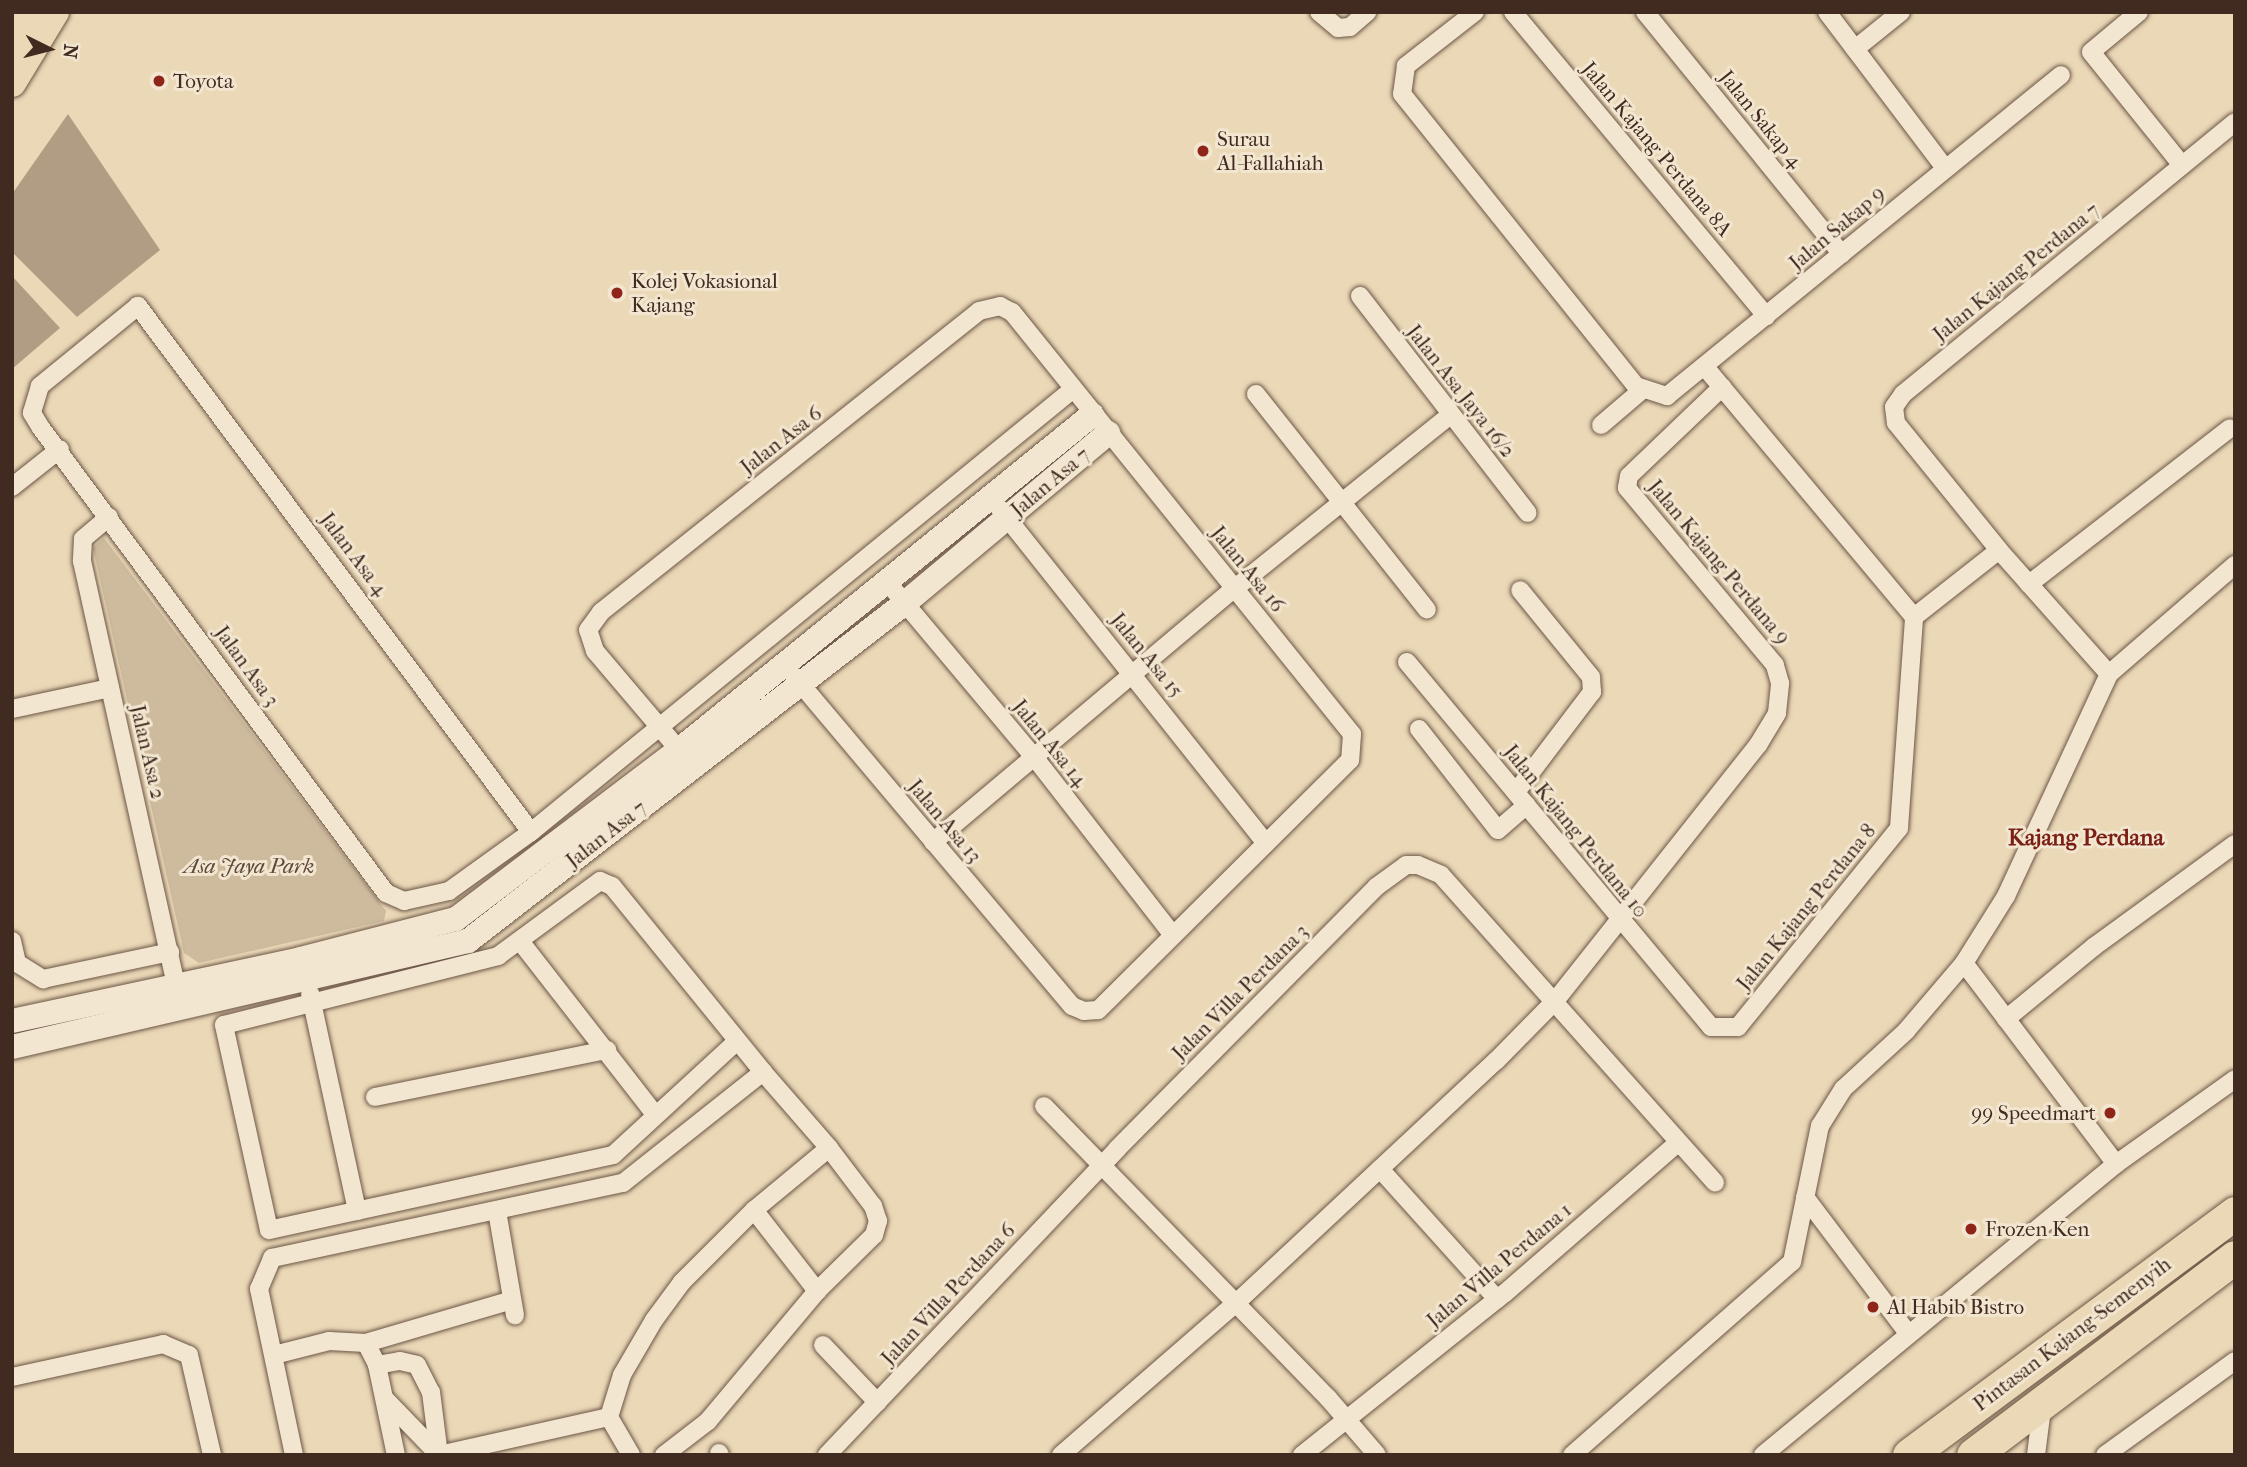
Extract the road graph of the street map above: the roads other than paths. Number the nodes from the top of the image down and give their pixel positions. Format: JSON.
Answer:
{"nodes":[{"id":1,"x":55,"y":12,"type":"edge"},
{"id":2,"x":1319,"y":12,"type":"edge"},
{"id":3,"x":1367,"y":12,"type":"edge"},
{"id":4,"x":1475,"y":12,"type":"edge"},
{"id":5,"x":1513,"y":12,"type":"edge"},
{"id":6,"x":1827,"y":12,"type":"edge"},
{"id":7,"x":1901,"y":12,"type":"edge"},
{"id":8,"x":2139,"y":12,"type":"edge"},
{"id":9,"x":1654,"y":15,"type":"edge"},
{"id":10,"x":22,"y":17,"type":"edge"},
{"id":11,"x":1855,"y":49,"type":"junction"},
{"id":12,"x":19,"y":72,"type":"edge"},
{"id":13,"x":2061,"y":75,"type":"dead end"},
{"id":14,"x":2235,"y":122,"type":"edge"},
{"id":15,"x":2182,"y":166,"type":"junction"},
{"id":16,"x":1945,"y":168,"type":"junction"},
{"id":17,"x":1842,"y":254,"type":"junction"},
{"id":18,"x":1360,"y":296,"type":"dead end"},
{"id":19,"x":138,"y":306,"type":"joint"},
{"id":20,"x":1012,"y":312,"type":"joint"},
{"id":21,"x":1766,"y":316,"type":"junction"},
{"id":22,"x":1704,"y":366,"type":"junction"},
{"id":23,"x":1722,"y":387,"type":"junction"},
{"id":24,"x":1639,"y":388,"type":"junction"},
{"id":25,"x":1072,"y":390,"type":"junction"},
{"id":26,"x":1256,"y":394,"type":"dead end"},
{"id":27,"x":1450,"y":415,"type":"junction"},
{"id":28,"x":1100,"y":424,"type":"junction"},
{"id":29,"x":1601,"y":425,"type":"dead end"},
{"id":30,"x":2230,"y":428,"type":"dead end"},
{"id":31,"x":60,"y":449,"type":"junction"},
{"id":32,"x":12,"y":487,"type":"edge"},
{"id":33,"x":991,"y":498,"type":"junction"},
{"id":34,"x":1340,"y":504,"type":"junction"},
{"id":35,"x":1528,"y":513,"type":"dead end"},
{"id":36,"x":109,"y":517,"type":"junction"},
{"id":37,"x":1007,"y":518,"type":"junction"},
{"id":38,"x":1998,"y":550,"type":"junction"},
{"id":39,"x":2235,"y":565,"type":"edge"},
{"id":40,"x":888,"y":583,"type":"junction"},
{"id":41,"x":2029,"y":584,"type":"junction"},
{"id":42,"x":1235,"y":589,"type":"junction"},
{"id":43,"x":1520,"y":590,"type":"dead end"},
{"id":44,"x":905,"y":603,"type":"junction"},
{"id":45,"x":1427,"y":610,"type":"dead end"},
{"id":46,"x":1914,"y":617,"type":"junction"},
{"id":47,"x":1407,"y":662,"type":"dead end"},
{"id":48,"x":793,"y":674,"type":"junction"},
{"id":49,"x":2109,"y":674,"type":"junction"},
{"id":50,"x":1135,"y":676,"type":"junction"},
{"id":51,"x":110,"y":688,"type":"junction"},
{"id":52,"x":12,"y":709,"type":"edge"},
{"id":53,"x":658,"y":728,"type":"junction"},
{"id":54,"x":1419,"y":729,"type":"dead end"},
{"id":55,"x":679,"y":750,"type":"junction"},
{"id":56,"x":1035,"y":758,"type":"junction"},
{"id":57,"x":1521,"y":798,"type":"junction"},
{"id":58,"x":531,"y":832,"type":"junction"},
{"id":59,"x":933,"y":842,"type":"junction"},
{"id":60,"x":1266,"y":843,"type":"junction"},
{"id":61,"x":2235,"y":844,"type":"edge"},
{"id":62,"x":576,"y":845,"type":"junction"},
{"id":63,"x":404,"y":901,"type":"junction"},
{"id":64,"x":1620,"y":921,"type":"junction"},
{"id":65,"x":1172,"y":935,"type":"junction"},
{"id":66,"x":12,"y":941,"type":"edge"},
{"id":67,"x":520,"y":941,"type":"junction"},
{"id":68,"x":408,"y":944,"type":"junction"},
{"id":69,"x":170,"y":952,"type":"junction"},
{"id":70,"x":1964,"y":963,"type":"junction"},
{"id":71,"x":303,"y":970,"type":"junction"},
{"id":72,"x":179,"y":998,"type":"junction"},
{"id":73,"x":1555,"y":1001,"type":"junction"},
{"id":74,"x":313,"y":1004,"type":"junction"},
{"id":75,"x":2006,"y":1019,"type":"junction"},
{"id":76,"x":1711,"y":1027,"type":"joint"},
{"id":77,"x":14,"y":1039,"type":"edge"},
{"id":78,"x":736,"y":1042,"type":"junction"},
{"id":79,"x":607,"y":1050,"type":"junction"},
{"id":80,"x":763,"y":1072,"type":"junction"},
{"id":81,"x":2235,"y":1079,"type":"edge"},
{"id":82,"x":374,"y":1097,"type":"dead end"},
{"id":83,"x":1044,"y":1107,"type":"dead end"},
{"id":84,"x":654,"y":1113,"type":"junction"},
{"id":85,"x":1679,"y":1142,"type":"junction"},
{"id":86,"x":829,"y":1148,"type":"junction"},
{"id":87,"x":1102,"y":1164,"type":"junction"},
{"id":88,"x":2116,"y":1164,"type":"junction"},
{"id":89,"x":1380,"y":1169,"type":"junction"},
{"id":90,"x":1715,"y":1184,"type":"dead end"},
{"id":91,"x":461,"y":1189,"type":"junction"},
{"id":92,"x":1805,"y":1197,"type":"junction"},
{"id":93,"x":754,"y":1210,"type":"junction"},
{"id":94,"x":358,"y":1211,"type":"junction"},
{"id":95,"x":497,"y":1211,"type":"junction"},
{"id":96,"x":2235,"y":1213,"type":"edge"},
{"id":97,"x":468,"y":1217,"type":"junction"},
{"id":98,"x":2235,"y":1257,"type":"edge"},
{"id":99,"x":817,"y":1291,"type":"junction"},
{"id":100,"x":1497,"y":1299,"type":"junction"},
{"id":101,"x":1235,"y":1304,"type":"junction"},
{"id":102,"x":1908,"y":1333,"type":"junction"},
{"id":103,"x":366,"y":1343,"type":"junction"},
{"id":104,"x":822,"y":1345,"type":"dead end"},
{"id":105,"x":274,"y":1355,"type":"junction"},
{"id":106,"x":2235,"y":1361,"type":"edge"},
{"id":107,"x":377,"y":1365,"type":"junction"},
{"id":108,"x":12,"y":1377,"type":"edge"},
{"id":109,"x":2045,"y":1398,"type":"junction"},
{"id":110,"x":385,"y":1399,"type":"junction"},
{"id":111,"x":877,"y":1402,"type":"junction"},
{"id":112,"x":609,"y":1417,"type":"junction"},
{"id":113,"x":1345,"y":1418,"type":"junction"},
{"id":114,"x":1990,"y":1449,"type":"edge"},
{"id":115,"x":212,"y":1455,"type":"edge"},
{"id":116,"x":294,"y":1455,"type":"edge"},
{"id":117,"x":396,"y":1455,"type":"edge"},
{"id":118,"x":439,"y":1455,"type":"edge"},
{"id":119,"x":631,"y":1455,"type":"edge"},
{"id":120,"x":664,"y":1455,"type":"edge"},
{"id":121,"x":827,"y":1455,"type":"edge"},
{"id":122,"x":1060,"y":1455,"type":"edge"},
{"id":123,"x":1302,"y":1455,"type":"edge"},
{"id":124,"x":1377,"y":1455,"type":"edge"},
{"id":125,"x":1572,"y":1455,"type":"edge"},
{"id":126,"x":1763,"y":1455,"type":"edge"},
{"id":127,"x":1909,"y":1455,"type":"edge"},
{"id":128,"x":2036,"y":1455,"type":"edge"},
{"id":129,"x":2105,"y":1455,"type":"edge"}],
"edges":[{"from":1,"to":12,"type":"main road"},
{"from":2,"to":3,"type":"street"},
{"from":4,"to":24,"type":"street"},
{"from":5,"to":21,"type":"street","name":"Jalan Kajang Perdana 8A"},
{"from":6,"to":11,"type":"street"},
{"from":7,"to":11,"type":"street"},
{"from":8,"to":15,"type":"street"},
{"from":9,"to":17,"type":"street","name":"Jalan Sakap 4"},
{"from":10,"to":12,"type":"main road"},
{"from":11,"to":16,"type":"street"},
{"from":13,"to":16,"type":"street","name":"Jalan Sakap 9"},
{"from":14,"to":15,"type":"street","name":"Jalan Kajang Perdana 7"},
{"from":15,"to":38,"type":"street","name":"Jalan Kajang Perdana 7"},
{"from":16,"to":17,"type":"street","name":"Jalan Sakap 9"},
{"from":17,"to":21,"type":"street","name":"Jalan Sakap 9"},
{"from":18,"to":27,"type":"street","name":"Jalan Asa Jaya 16/2"},
{"from":19,"to":31,"type":"street","name":"Jalan Asa 3"},
{"from":19,"to":58,"type":"street","name":"Jalan Asa 4"},
{"from":20,"to":25,"type":"street","name":"Jalan Asa 16"},
{"from":20,"to":53,"type":"street","name":"Jalan Asa 6"},
{"from":21,"to":22,"type":"street","name":"Jalan Sakap 9"},
{"from":22,"to":23,"type":"street"},
{"from":22,"to":24,"type":"street","name":"Jalan Sakap 9"},
{"from":23,"to":46,"type":"street"},
{"from":23,"to":64,"type":"street","name":"Jalan Kajang Perdana 9"},
{"from":24,"to":29,"type":"street"},
{"from":25,"to":28,"type":"street","name":"Jalan Asa 16"},
{"from":25,"to":53,"type":"street"},
{"from":26,"to":34,"type":"street"},
{"from":27,"to":34,"type":"street"},
{"from":27,"to":35,"type":"street","name":"Jalan Asa Jaya 16/2"},
{"from":28,"to":33,"type":"street","name":"Jalan Asa 7"},
{"from":28,"to":37,"type":"street","name":"Jalan Asa 7"},
{"from":28,"to":42,"type":"street","name":"Jalan Asa 16"},
{"from":30,"to":41,"type":"street"},
{"from":31,"to":32,"type":"street"},
{"from":31,"to":36,"type":"street","name":"Jalan Asa 3"},
{"from":33,"to":37,"type":"street","name":"Jalan Asa 15"},
{"from":33,"to":40,"type":"street","name":"Jalan Asa 7"},
{"from":34,"to":42,"type":"street"},
{"from":34,"to":45,"type":"street"},
{"from":36,"to":51,"type":"street","name":"Jalan Asa 2"},
{"from":36,"to":63,"type":"street","name":"Jalan Asa 3"},
{"from":37,"to":44,"type":"street","name":"Jalan Asa 7"},
{"from":37,"to":50,"type":"street","name":"Jalan Asa 15"},
{"from":38,"to":41,"type":"street"},
{"from":38,"to":46,"type":"street"},
{"from":39,"to":49,"type":"street"},
{"from":40,"to":44,"type":"street","name":"Jalan Asa 14"},
{"from":40,"to":48,"type":"street","name":"Jalan Asa 7"},
{"from":41,"to":49,"type":"street"},
{"from":42,"to":50,"type":"street"},
{"from":42,"to":60,"type":"street","name":"Jalan Asa 16"},
{"from":43,"to":57,"type":"street"},
{"from":44,"to":48,"type":"street","name":"Jalan Asa 7"},
{"from":44,"to":56,"type":"street","name":"Jalan Asa 14"},
{"from":46,"to":76,"type":"street","name":"Jalan Kajang Perdana 8"},
{"from":47,"to":57,"type":"street","name":"Jalan Kajang Perdana 10"},
{"from":48,"to":55,"type":"street","name":"Jalan Asa 7"},
{"from":48,"to":59,"type":"street","name":"Jalan Asa 13"},
{"from":48,"to":62,"type":"street","name":"Jalan Asa 7"},
{"from":49,"to":70,"type":"street"},
{"from":50,"to":56,"type":"street"},
{"from":50,"to":60,"type":"street","name":"Jalan Asa 15"},
{"from":51,"to":52,"type":"street"},
{"from":51,"to":69,"type":"street","name":"Jalan Asa 2"},
{"from":53,"to":55,"type":"street"},
{"from":53,"to":58,"type":"street"},
{"from":54,"to":57,"type":"street"},
{"from":55,"to":62,"type":"street","name":"Jalan Asa 7"},
{"from":56,"to":59,"type":"street"},
{"from":56,"to":65,"type":"street","name":"Jalan Asa 14"},
{"from":57,"to":64,"type":"street","name":"Jalan Kajang Perdana 10"},
{"from":58,"to":63,"type":"street"},
{"from":59,"to":65,"type":"street","name":"Jalan Asa 13"},
{"from":60,"to":65,"type":"street"},
{"from":61,"to":75,"type":"street"},
{"from":62,"to":68,"type":"street","name":"Jalan Asa 7"},
{"from":63,"to":68,"type":"street"},
{"from":64,"to":73,"type":"street","name":"Jalan Kajang Perdana 9"},
{"from":64,"to":76,"type":"street","name":"Jalan Kajang Perdana 10"},
{"from":66,"to":69,"type":"street"},
{"from":67,"to":74,"type":"street"},
{"from":67,"to":78,"type":"street"},
{"from":67,"to":79,"type":"street"},
{"from":68,"to":71,"type":"street","name":"Jalan Asa 7"},
{"from":69,"to":72,"type":"street","name":"Jalan Asa 2"},
{"from":70,"to":75,"type":"street"},
{"from":70,"to":92,"type":"street"},
{"from":71,"to":72,"type":"street","name":"Jalan Asa 7"},
{"from":71,"to":74,"type":"street"},
{"from":72,"to":77,"type":"street","name":"Jalan Asa 7"},
{"from":73,"to":85,"type":"street"},
{"from":73,"to":87,"type":"street","name":"Jalan Villa Perdana 3"},
{"from":73,"to":89,"type":"street","name":"Jalan Kajang Perdana 9"},
{"from":74,"to":94,"type":"street"},
{"from":74,"to":94,"type":"street"},
{"from":75,"to":88,"type":"street"},
{"from":78,"to":80,"type":"street"},
{"from":78,"to":84,"type":"street"},
{"from":79,"to":82,"type":"street"},
{"from":79,"to":84,"type":"street"},
{"from":80,"to":86,"type":"street"},
{"from":80,"to":95,"type":"street"},
{"from":81,"to":88,"type":"street"},
{"from":83,"to":87,"type":"street"},
{"from":84,"to":91,"type":"street"},
{"from":85,"to":90,"type":"street"},
{"from":85,"to":100,"type":"street","name":"Jalan Villa Perdana 1"},
{"from":86,"to":93,"type":"street"},
{"from":86,"to":99,"type":"street"},
{"from":87,"to":101,"type":"street"},
{"from":87,"to":111,"type":"street","name":"Jalan Villa Perdana 6"},
{"from":88,"to":102,"type":"street"},
{"from":89,"to":100,"type":"street"},
{"from":89,"to":101,"type":"street","name":"Jalan Kajang Perdana 9"},
{"from":91,"to":94,"type":"street"},
{"from":91,"to":97,"type":"street"},
{"from":92,"to":102,"type":"street"},
{"from":92,"to":125,"type":"street"},
{"from":93,"to":99,"type":"street"},
{"from":93,"to":112,"type":"street"},
{"from":95,"to":97,"type":"street"},
{"from":95,"to":103,"type":"street"},
{"from":96,"to":127,"type":"highway","name":"Pintasan Kajang-Semenyih"},
{"from":97,"to":105,"type":"street"},
{"from":98,"to":109,"type":"highway","name":"Pintasan Kajang-Semenyih"},
{"from":99,"to":120,"type":"street"},
{"from":100,"to":113,"type":"street","name":"Jalan Villa Perdana 1"},
{"from":101,"to":113,"type":"street"},
{"from":101,"to":122,"type":"street","name":"Jalan Kajang Perdana 9"},
{"from":102,"to":126,"type":"street"},
{"from":103,"to":105,"type":"street"},
{"from":103,"to":107,"type":"street"},
{"from":104,"to":111,"type":"street"},
{"from":105,"to":116,"type":"street"},
{"from":106,"to":129,"type":"street"},
{"from":107,"to":110,"type":"street"},
{"from":107,"to":118,"type":"street"},
{"from":108,"to":115,"type":"street"},
{"from":109,"to":114,"type":"highway","name":"Pintasan Kajang-Semenyih"},
{"from":109,"to":128,"type":"street"},
{"from":110,"to":117,"type":"street"},
{"from":110,"to":118,"type":"street"},
{"from":111,"to":121,"type":"street","name":"Jalan Villa Perdana 6"},
{"from":112,"to":118,"type":"street"},
{"from":112,"to":119,"type":"street"},
{"from":113,"to":123,"type":"street","name":"Jalan Villa Perdana 1"},
{"from":113,"to":124,"type":"street"}]}
